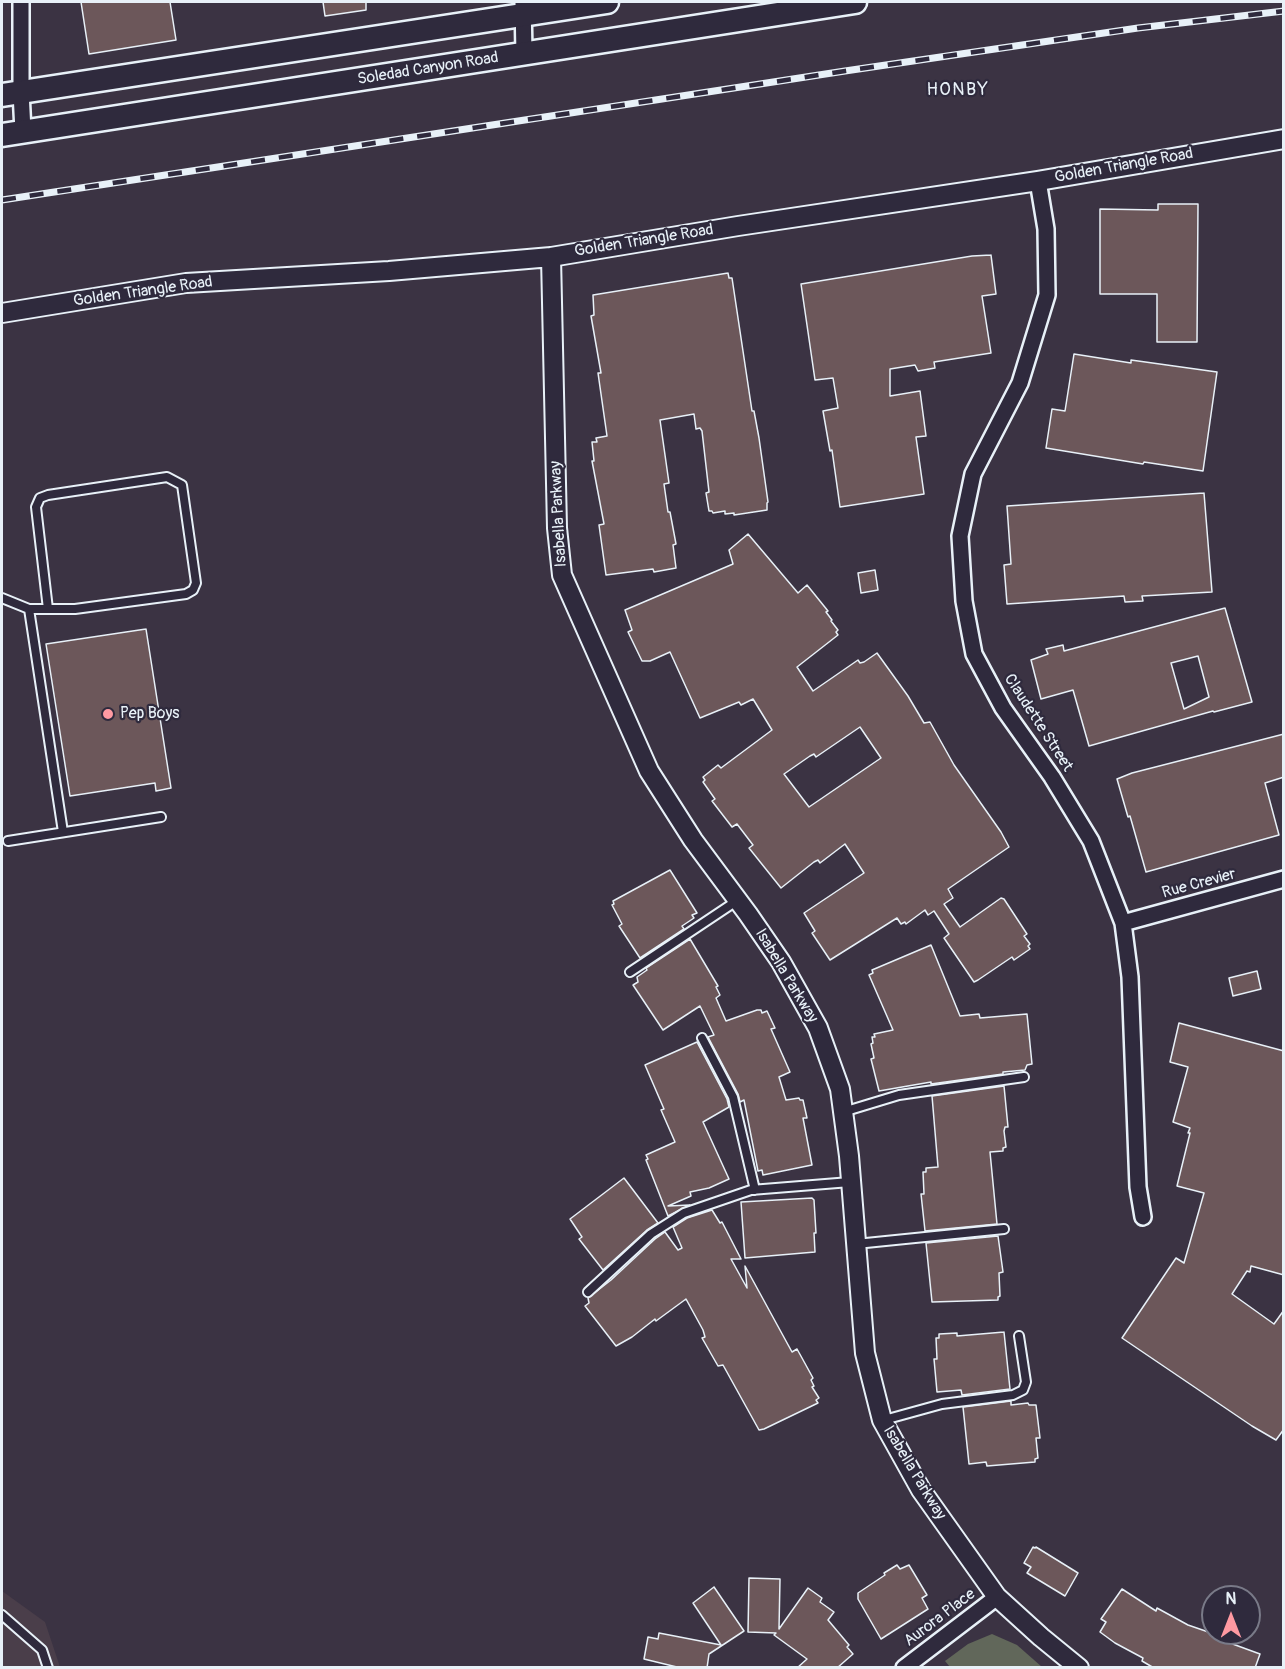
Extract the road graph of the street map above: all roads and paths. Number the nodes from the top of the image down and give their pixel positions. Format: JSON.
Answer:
{"nodes":[{"id":1,"x":21,"y":2,"type":"edge"},
{"id":2,"x":607,"y":2,"type":"edge"},
{"id":3,"x":855,"y":2,"type":"edge"},
{"id":4,"x":523,"y":8,"type":"edge"},
{"id":5,"x":525,"y":54,"type":"junction"},
{"id":6,"x":11,"y":94,"type":"edge"},
{"id":7,"x":12,"y":133,"type":"edge"},
{"id":8,"x":1284,"y":139,"type":"edge"},
{"id":9,"x":1038,"y":181,"type":"junction"},
{"id":10,"x":551,"y":257,"type":"junction"},
{"id":11,"x":2,"y":313,"type":"edge"},
{"id":12,"x":2,"y":598,"type":"edge"},
{"id":13,"x":29,"y":609,"type":"junction"},
{"id":14,"x":48,"y":609,"type":"junction"},
{"id":15,"x":161,"y":817,"type":"dead end"},
{"id":16,"x":63,"y":832,"type":"junction"},
{"id":17,"x":8,"y":841,"type":"dead end"},
{"id":18,"x":1284,"y":879,"type":"edge"},
{"id":19,"x":738,"y":900,"type":"junction"},
{"id":20,"x":1123,"y":923,"type":"junction"},
{"id":21,"x":630,"y":972,"type":"dead end"},
{"id":22,"x":702,"y":1038,"type":"dead end"},
{"id":23,"x":1024,"y":1077,"type":"dead end"},
{"id":24,"x":843,"y":1112,"type":"junction"},
{"id":25,"x":851,"y":1182,"type":"junction"},
{"id":26,"x":755,"y":1190,"type":"junction"},
{"id":27,"x":1143,"y":1217,"type":"dead end"},
{"id":28,"x":1004,"y":1228,"type":"dead end"},
{"id":29,"x":856,"y":1244,"type":"junction"},
{"id":30,"x":588,"y":1292,"type":"dead end"},
{"id":31,"x":1019,"y":1336,"type":"dead end"},
{"id":32,"x":882,"y":1420,"type":"junction"},
{"id":33,"x":997,"y":1597,"type":"junction"},
{"id":34,"x":2,"y":1615,"type":"edge"},
{"id":35,"x":48,"y":1668,"type":"edge"},
{"id":36,"x":904,"y":1668,"type":"edge"},
{"id":37,"x":1079,"y":1668,"type":"edge"}],
"edges":[{"from":1,"to":6,"type":"street"},
{"from":2,"to":4,"type":"main road"},
{"from":3,"to":5,"type":"main road","name":"Soledad Canyon Road"},
{"from":4,"to":5,"type":"street"},
{"from":4,"to":6,"type":"main road"},
{"from":5,"to":7,"type":"main road","name":"Soledad Canyon Road"},
{"from":6,"to":7,"type":"street"},
{"from":8,"to":9,"type":"street","name":"Golden Triangle Road"},
{"from":9,"to":10,"type":"street","name":"Golden Triangle Road"},
{"from":9,"to":20,"type":"street","name":"Claudette Street"},
{"from":10,"to":11,"type":"street","name":"Golden Triangle Road"},
{"from":10,"to":19,"type":"street","name":"Isabella Parkway"},
{"from":12,"to":13,"type":"lane"},
{"from":13,"to":14,"type":"lane"},
{"from":13,"to":16,"type":"lane"},
{"from":14,"to":14,"type":"lane"},
{"from":15,"to":16,"type":"lane"},
{"from":16,"to":17,"type":"lane"},
{"from":18,"to":20,"type":"street","name":"Rue Crevier"},
{"from":19,"to":21,"type":"lane"},
{"from":19,"to":24,"type":"street","name":"Isabella Parkway"},
{"from":20,"to":27,"type":"street","name":"Claudette Street"},
{"from":22,"to":26,"type":"lane"},
{"from":23,"to":24,"type":"lane"},
{"from":24,"to":25,"type":"street","name":"Isabella Parkway"},
{"from":25,"to":26,"type":"lane"},
{"from":25,"to":29,"type":"street","name":"Isabella Parkway"},
{"from":26,"to":30,"type":"lane"},
{"from":28,"to":29,"type":"lane"},
{"from":29,"to":32,"type":"street","name":"Isabella Parkway"},
{"from":31,"to":32,"type":"lane"},
{"from":32,"to":33,"type":"street","name":"Isabella Parkway"},
{"from":33,"to":36,"type":"street","name":"Aurora Place"},
{"from":33,"to":37,"type":"street","name":"Isabella Parkway"},
{"from":34,"to":35,"type":"lane"}]}
